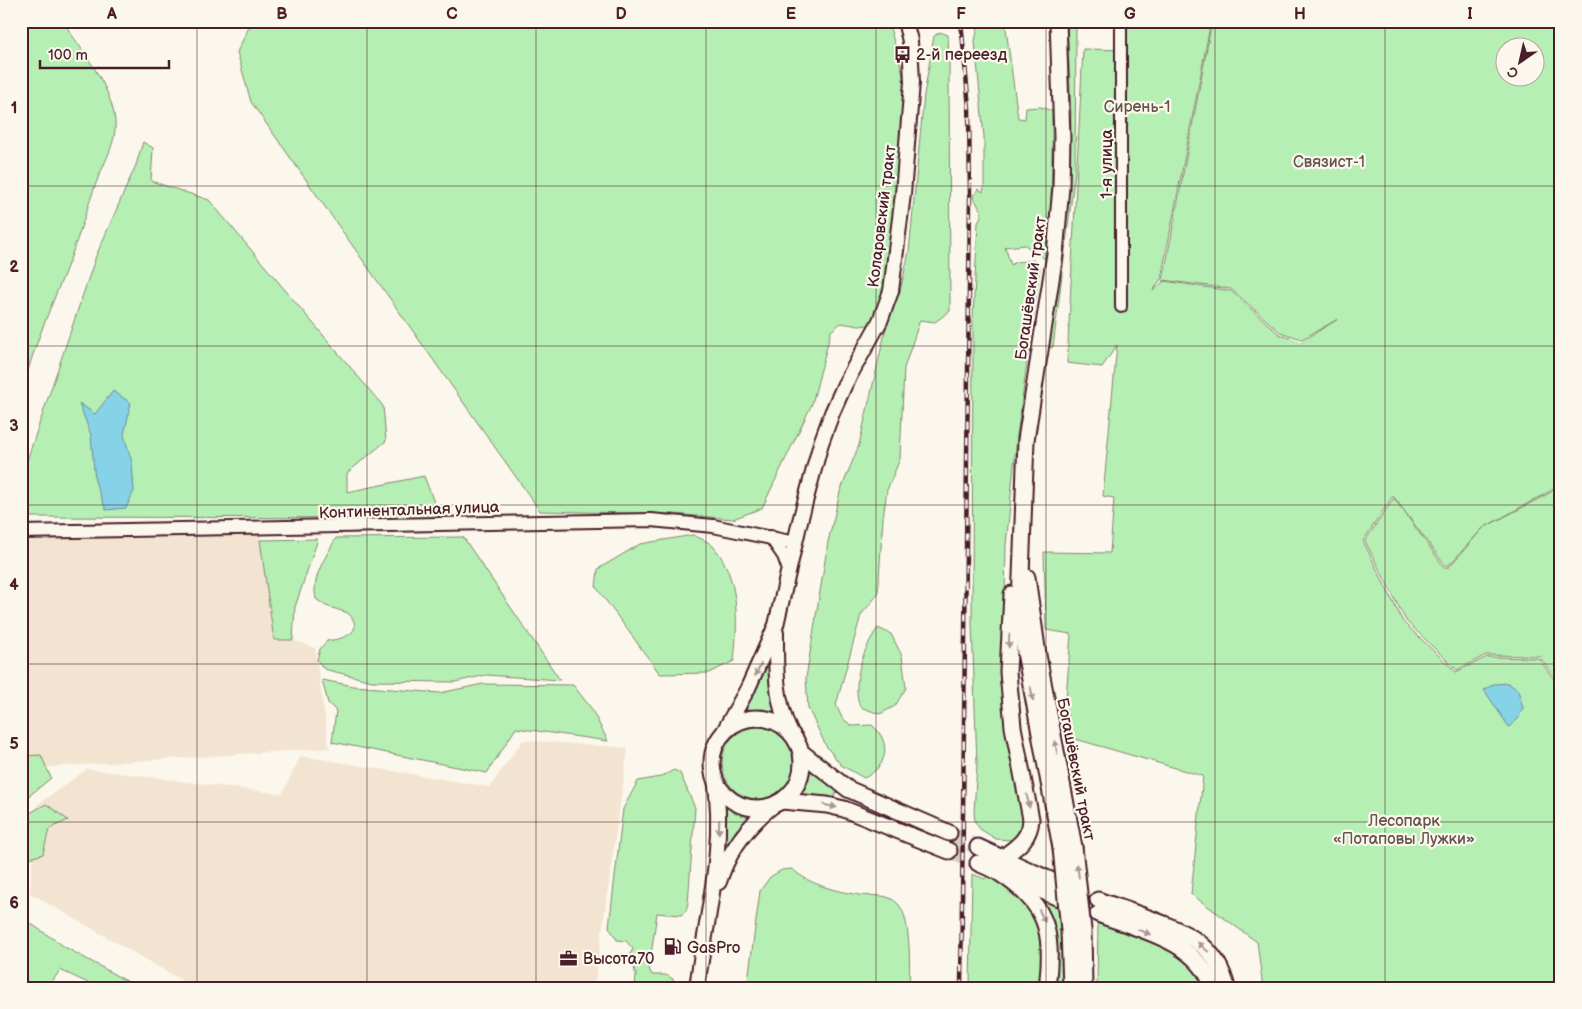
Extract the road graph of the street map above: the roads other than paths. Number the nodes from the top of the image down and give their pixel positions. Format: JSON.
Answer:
{"nodes":[{"id":1,"x":1058,"y":21,"type":"edge"},
{"id":2,"x":1121,"y":21,"type":"edge"},
{"id":3,"x":906,"y":26,"type":"edge"},
{"id":4,"x":1121,"y":307,"type":"dead end"},
{"id":5,"x":800,"y":521,"type":"junction"},
{"id":6,"x":21,"y":532,"type":"edge"},
{"id":7,"x":771,"y":537,"type":"junction"},
{"id":8,"x":795,"y":543,"type":"junction"},
{"id":9,"x":1022,"y":559,"type":"junction"},
{"id":10,"x":789,"y":570,"type":"junction"},
{"id":11,"x":776,"y":625,"type":"junction"},
{"id":12,"x":790,"y":732,"type":"junction"},
{"id":13,"x":722,"y":735,"type":"junction"},
{"id":14,"x":801,"y":752,"type":"junction"},
{"id":15,"x":715,"y":778,"type":"junction"},
{"id":16,"x":778,"y":802,"type":"junction"},
{"id":17,"x":949,"y":834,"type":"tunnel mouth"},
{"id":18,"x":978,"y":847,"type":"tunnel mouth"},
{"id":19,"x":949,"y":851,"type":"tunnel mouth"},
{"id":20,"x":978,"y":863,"type":"tunnel mouth"},
{"id":21,"x":999,"y":864,"type":"junction"},
{"id":22,"x":1057,"y":883,"type":"dead end"},
{"id":23,"x":1061,"y":899,"type":"dead end"},
{"id":24,"x":711,"y":909,"type":"junction"},
{"id":25,"x":1076,"y":930,"type":"junction"},
{"id":26,"x":1084,"y":957,"type":"junction"},
{"id":27,"x":697,"y":988,"type":"edge"},
{"id":28,"x":1047,"y":988,"type":"edge"},
{"id":29,"x":1071,"y":988,"type":"edge"},
{"id":30,"x":1084,"y":988,"type":"edge"},
{"id":31,"x":1088,"y":988,"type":"edge"},
{"id":32,"x":1213,"y":988,"type":"edge"},
{"id":33,"x":1228,"y":988,"type":"edge"}],
"edges":[{"from":1,"to":9,"type":"main road","name":"Богашёвский тракт"},
{"from":2,"to":4,"type":"street","name":"1-я улица"},
{"from":3,"to":5,"type":"main road","name":"Коларовский тракт"},
{"from":5,"to":7,"type":"street"},
{"from":5,"to":8,"type":"main road","name":"Коларовский тракт"},
{"from":6,"to":7,"type":"street","name":"Континентальная улица"},
{"from":7,"to":8,"type":"street","name":"Континентальная улица"},
{"from":7,"to":10,"type":"street"},
{"from":8,"to":10,"type":"main road","name":"Коларовский тракт"},
{"from":9,"to":21,"type":"main road","one_way":true},
{"from":9,"to":25,"type":"main road","name":"Богашёвский тракт","bridge":true},
{"from":10,"to":11,"type":"main road","name":"Коларовский тракт"},
{"from":11,"to":12,"type":"main road"},
{"from":11,"to":13,"type":"main road","one_way":true},
{"from":12,"to":13,"type":"main road"},
{"from":12,"to":14,"type":"main road"},
{"from":13,"to":15,"type":"main road"},
{"from":14,"to":16,"type":"main road"},
{"from":14,"to":17,"type":"main road"},
{"from":15,"to":16,"type":"main road"},
{"from":15,"to":24,"type":"main road","one_way":true},
{"from":16,"to":19,"type":"main road","one_way":true},
{"from":16,"to":24,"type":"main road"},
{"from":18,"to":21,"type":"main road"},
{"from":20,"to":21,"type":"main road"},
{"from":21,"to":22,"type":"main road"},
{"from":21,"to":23,"type":"main road"},
{"from":21,"to":28,"type":"main road","one_way":true},
{"from":24,"to":27,"type":"main road"},
{"from":25,"to":26,"type":"main road","name":"Богашёвский тракт"},
{"from":25,"to":29,"type":"main road","name":"Богашёвский тракт"},
{"from":26,"to":30,"type":"main road","name":"Богашёвский тракт"},
{"from":26,"to":31,"type":"main road"},
{"from":33,"to":32,"type":"main road","one_way":true}]}
